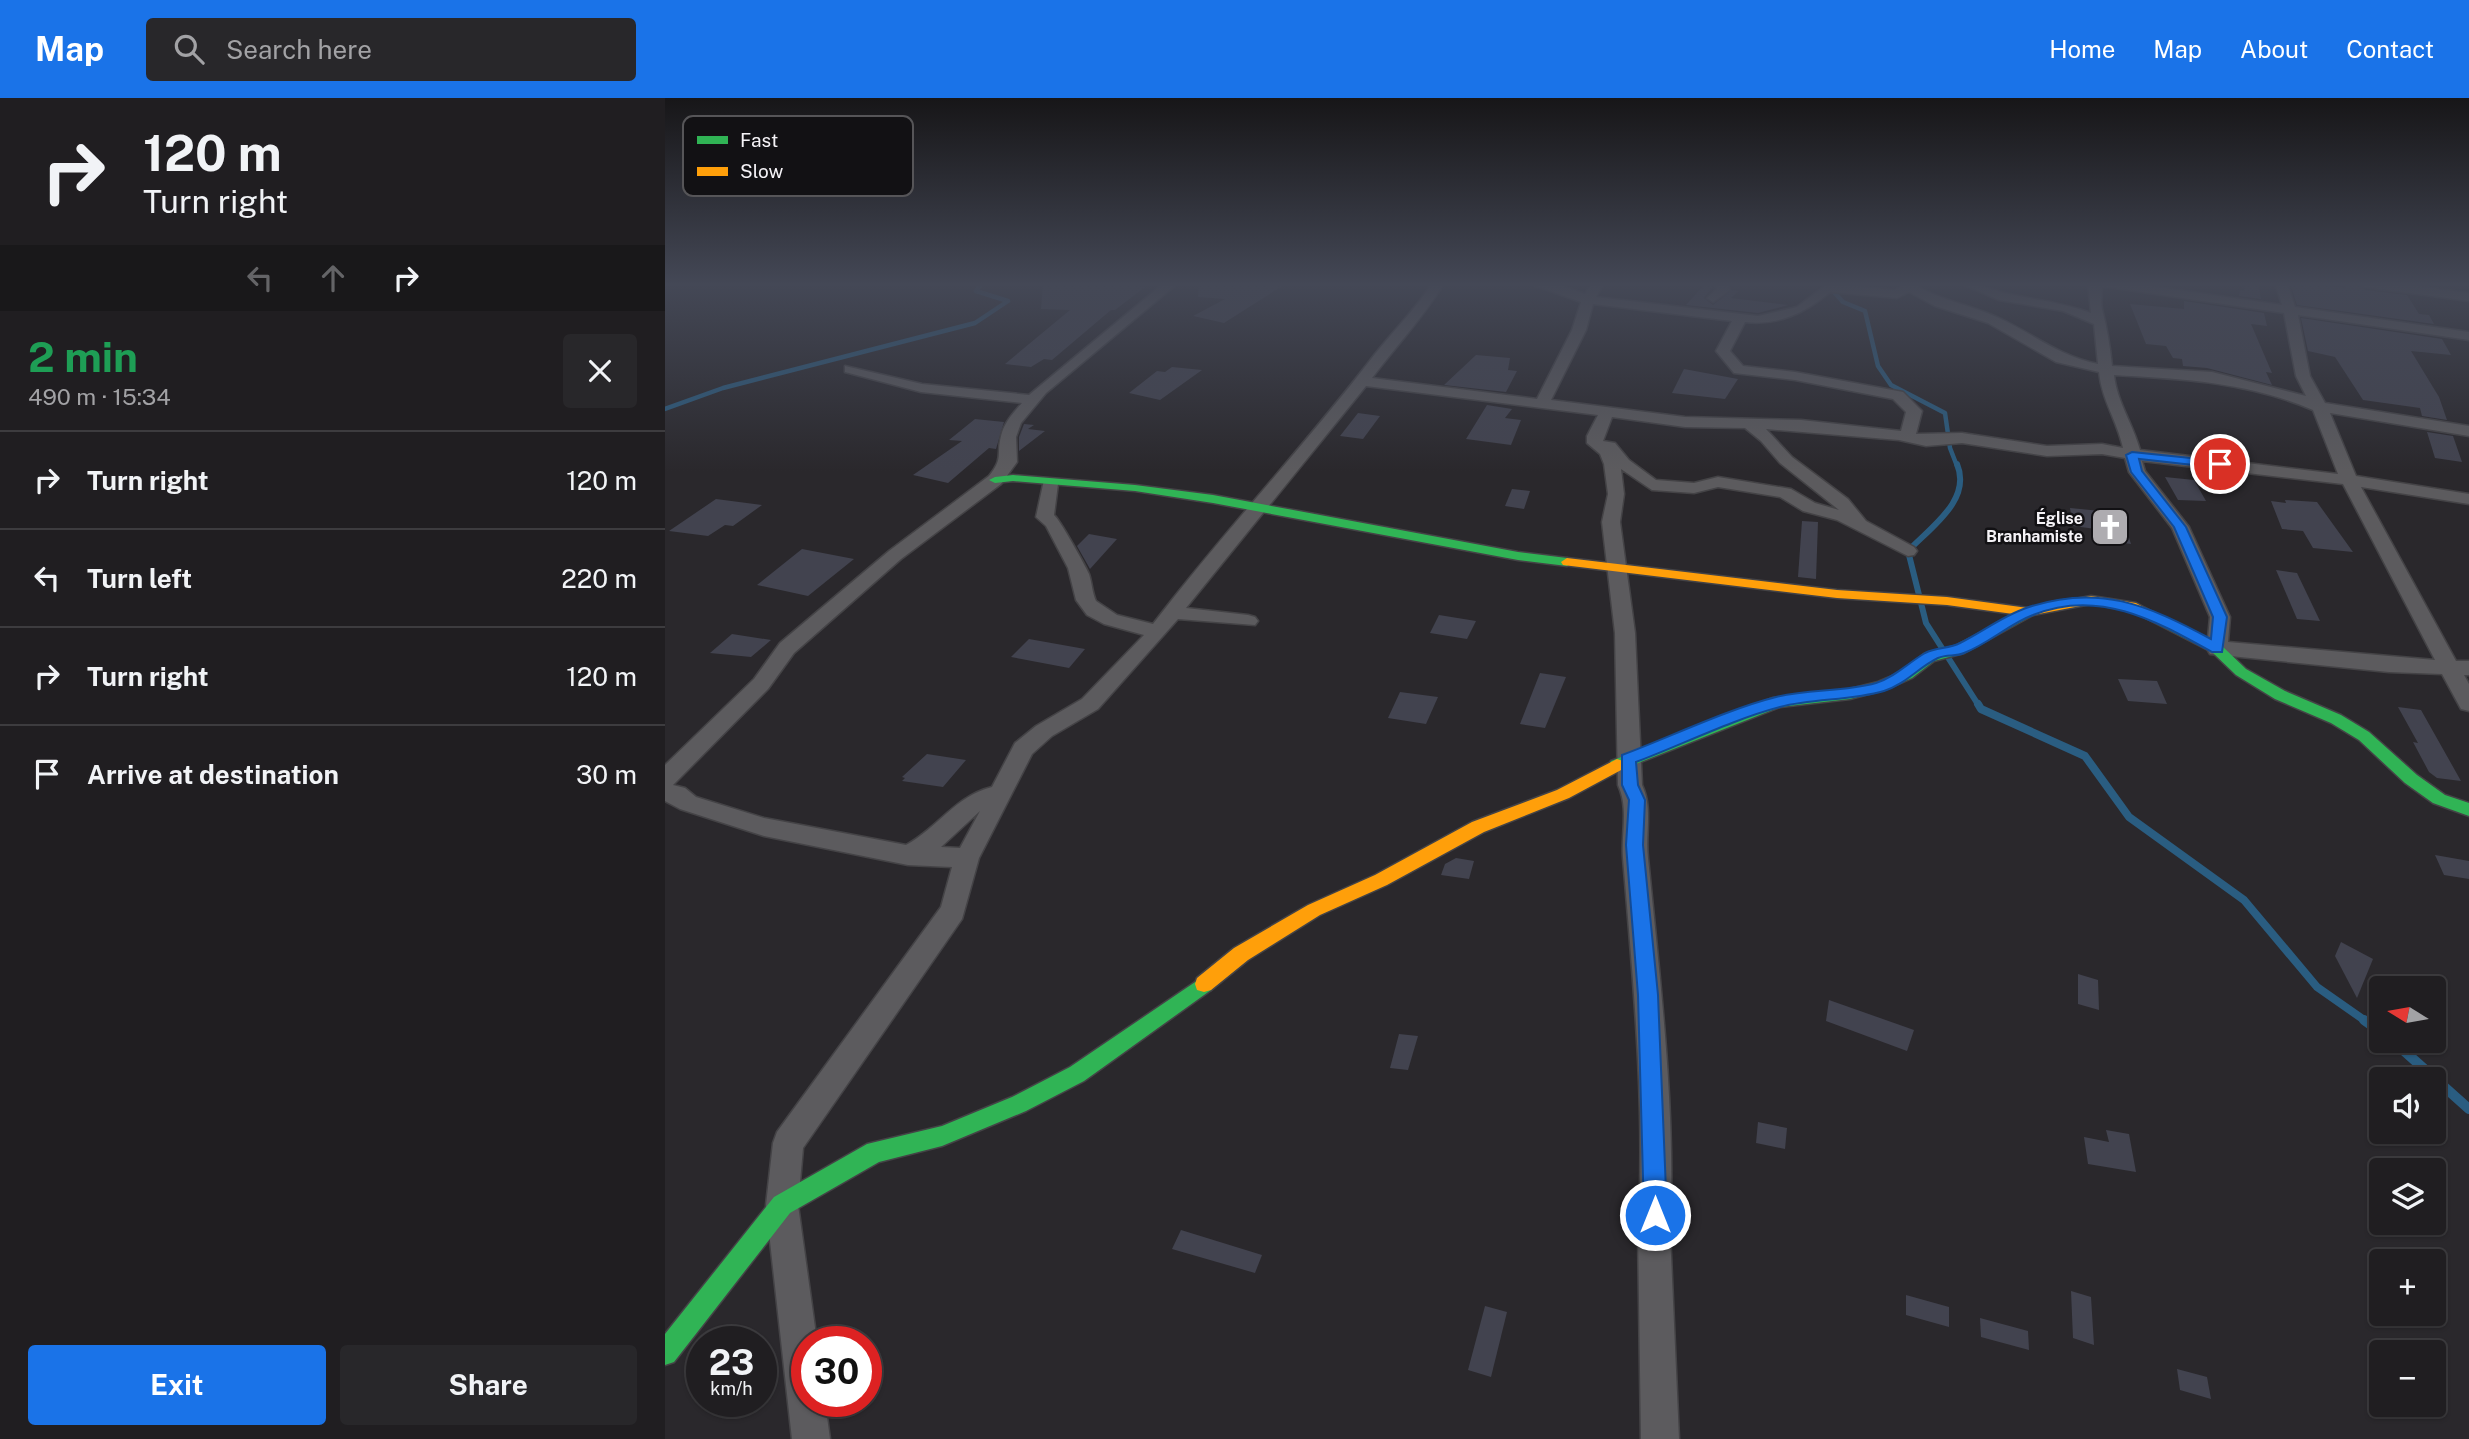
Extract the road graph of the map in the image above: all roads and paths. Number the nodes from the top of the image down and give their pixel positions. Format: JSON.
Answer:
{"nodes":[{"id":1,"x":1097,"y":346,"type":"edge"},
{"id":2,"x":1390,"y":346,"type":"edge"},
{"id":3,"x":1571,"y":346,"type":"edge"},
{"id":4,"x":1726,"y":346,"type":"edge"},
{"id":5,"x":2038,"y":346,"type":"edge"},
{"id":6,"x":2101,"y":346,"type":"edge"},
{"id":7,"x":2297,"y":346,"type":"edge"},
{"id":8,"x":850,"y":369,"type":"dead end"},
{"id":9,"x":2108,"y":370,"type":"junction"},
{"id":10,"x":1363,"y":381,"type":"junction"},
{"id":11,"x":1033,"y":400,"type":"junction"},
{"id":12,"x":1541,"y":405,"type":"junction"},
{"id":13,"x":2319,"y":407,"type":"junction"},
{"id":14,"x":1608,"y":411,"type":"junction"},
{"id":15,"x":1751,"y":426,"type":"junction"},
{"id":16,"x":2469,"y":431,"type":"edge"},
{"id":17,"x":1595,"y":436,"type":"junction"},
{"id":18,"x":1908,"y":436,"type":"junction"},
{"id":19,"x":2132,"y":455,"type":"junction"},
{"id":20,"x":995,"y":480,"type":"junction"},
{"id":21,"x":2349,"y":480,"type":"junction"},
{"id":22,"x":1050,"y":484,"type":"junction"},
{"id":23,"x":2469,"y":499,"type":"edge"},
{"id":24,"x":1259,"y":509,"type":"junction"},
{"id":25,"x":1867,"y":531,"type":"junction"},
{"id":26,"x":1908,"y":551,"type":"dead end"},
{"id":27,"x":1614,"y":566,"type":"junction"},
{"id":28,"x":1173,"y":612,"type":"junction"},
{"id":29,"x":2028,"y":612,"type":"junction"},
{"id":30,"x":1248,"y":621,"type":"dead end"},
{"id":31,"x":1158,"y":632,"type":"junction"},
{"id":32,"x":2217,"y":649,"type":"junction"},
{"id":33,"x":2459,"y":667,"type":"edge"},
{"id":34,"x":2469,"y":704,"type":"edge"},
{"id":35,"x":1628,"y":759,"type":"junction"},
{"id":36,"x":665,"y":779,"type":"edge"},
{"id":37,"x":665,"y":792,"type":"edge"},
{"id":38,"x":999,"y":794,"type":"junction"},
{"id":39,"x":2469,"y":810,"type":"edge"},
{"id":40,"x":908,"y":855,"type":"junction"},
{"id":41,"x":967,"y":858,"type":"junction"},
{"id":42,"x":782,"y":1205,"type":"junction"},
{"id":43,"x":665,"y":1353,"type":"edge"},
{"id":44,"x":811,"y":1439,"type":"edge"},
{"id":45,"x":1660,"y":1439,"type":"edge"}],
"edges":[{"from":1,"to":11,"type":"street"},
{"from":2,"to":10,"type":"street"},
{"from":3,"to":12,"type":"street"},
{"from":4,"to":18,"type":"street"},
{"from":5,"to":9,"type":"street"},
{"from":6,"to":9,"type":"street"},
{"from":7,"to":13,"type":"street"},
{"from":8,"to":11,"type":"street"},
{"from":9,"to":13,"type":"street"},
{"from":9,"to":19,"type":"street"},
{"from":10,"to":12,"type":"street"},
{"from":10,"to":24,"type":"street"},
{"from":11,"to":20,"type":"street"},
{"from":12,"to":14,"type":"street"},
{"from":13,"to":16,"type":"street"},
{"from":13,"to":21,"type":"street"},
{"from":14,"to":15,"type":"street"},
{"from":14,"to":17,"type":"street"},
{"from":15,"to":18,"type":"street"},
{"from":15,"to":25,"type":"street"},
{"from":17,"to":25,"type":"street"},
{"from":17,"to":27,"type":"street"},
{"from":18,"to":19,"type":"street"},
{"from":19,"to":21,"type":"street"},
{"from":19,"to":32,"type":"street"},
{"from":20,"to":22,"type":"street"},
{"from":20,"to":36,"type":"street"},
{"from":21,"to":23,"type":"street"},
{"from":21,"to":33,"type":"street"},
{"from":22,"to":24,"type":"street"},
{"from":22,"to":31,"type":"street"},
{"from":24,"to":27,"type":"street"},
{"from":24,"to":28,"type":"street"},
{"from":25,"to":26,"type":"street"},
{"from":27,"to":29,"type":"street"},
{"from":27,"to":35,"type":"street"},
{"from":28,"to":30,"type":"street"},
{"from":28,"to":31,"type":"street"},
{"from":29,"to":32,"type":"street"},
{"from":29,"to":35,"type":"street"},
{"from":31,"to":38,"type":"street"},
{"from":32,"to":33,"type":"street"},
{"from":32,"to":39,"type":"street"},
{"from":33,"to":34,"type":"street"},
{"from":35,"to":42,"type":"street"},
{"from":35,"to":45,"type":"street"},
{"from":37,"to":40,"type":"street"},
{"from":38,"to":40,"type":"street"},
{"from":38,"to":41,"type":"street"},
{"from":40,"to":41,"type":"street"},
{"from":41,"to":42,"type":"street"},
{"from":42,"to":43,"type":"street"},
{"from":42,"to":44,"type":"street"}]}
